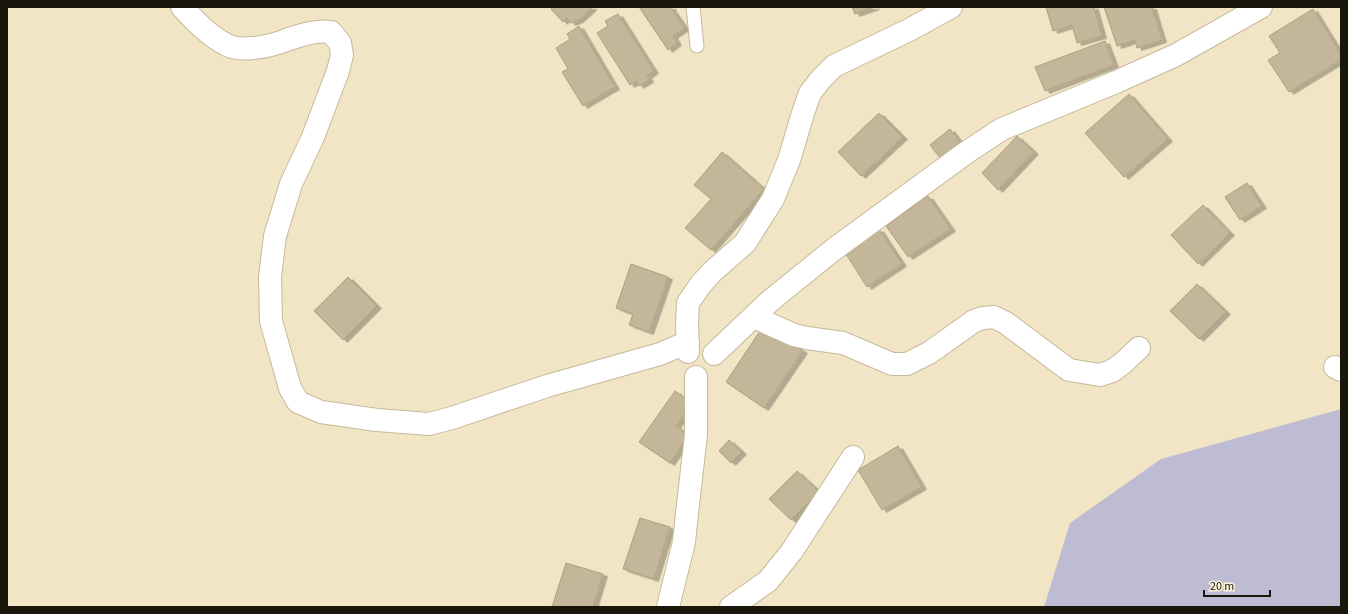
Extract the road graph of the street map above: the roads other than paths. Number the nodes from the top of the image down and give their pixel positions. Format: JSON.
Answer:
{"nodes":[{"id":1,"x":182,"y":7,"type":"edge"},
{"id":2,"x":693,"y":7,"type":"edge"},
{"id":3,"x":951,"y":7,"type":"edge"},
{"id":4,"x":1261,"y":7,"type":"edge"},
{"id":5,"x":697,"y":46,"type":"dead end"},
{"id":6,"x":754,"y":317,"type":"junction"},
{"id":7,"x":688,"y":347,"type":"junction"},
{"id":8,"x":1139,"y":348,"type":"dead end"},
{"id":9,"x":714,"y":354,"type":"junction"},
{"id":10,"x":696,"y":377,"type":"junction"},
{"id":11,"x":853,"y":457,"type":"dead end"},
{"id":12,"x":668,"y":607,"type":"edge"},
{"id":13,"x":731,"y":607,"type":"edge"}],
"edges":[{"from":1,"to":7,"type":"street"},
{"from":2,"to":5,"type":"lane"},
{"from":3,"to":7,"type":"street"},
{"from":4,"to":6,"type":"street"},
{"from":6,"to":8,"type":"street"},
{"from":6,"to":9,"type":"street"},
{"from":7,"to":9,"type":"street"},
{"from":7,"to":10,"type":"street"},
{"from":9,"to":10,"type":"street"},
{"from":10,"to":12,"type":"street"},
{"from":11,"to":13,"type":"street"}]}
